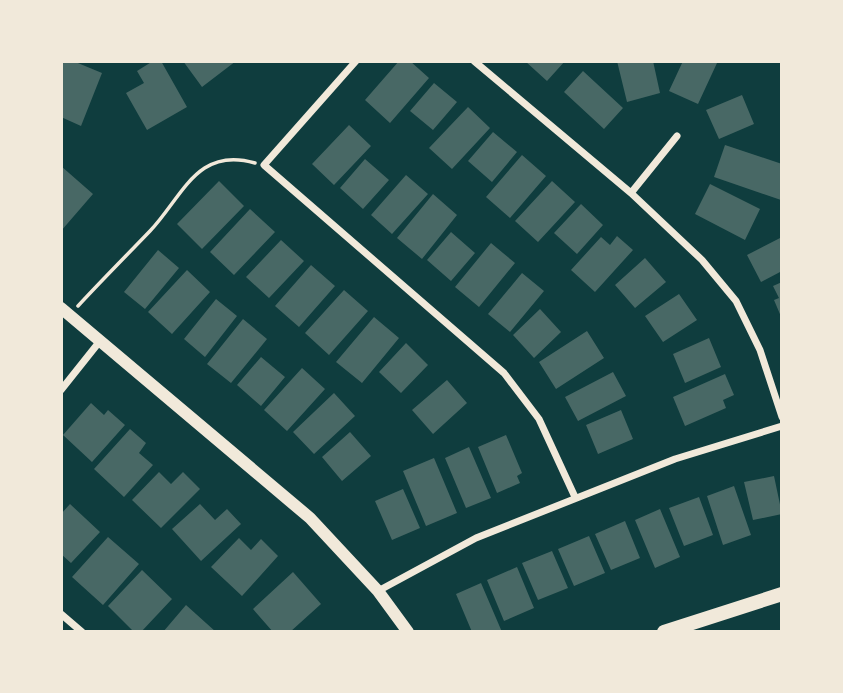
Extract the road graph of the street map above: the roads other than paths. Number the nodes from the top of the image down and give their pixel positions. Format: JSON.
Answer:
{"nodes":[{"id":1,"x":356,"y":61,"type":"edge"},
{"id":2,"x":474,"y":61,"type":"edge"},
{"id":3,"x":677,"y":136,"type":"dead end"},
{"id":4,"x":631,"y":193,"type":"junction"},
{"id":5,"x":65,"y":311,"type":"edge"},
{"id":6,"x":100,"y":341,"type":"junction"},
{"id":7,"x":61,"y":390,"type":"edge"},
{"id":8,"x":782,"y":417,"type":"edge"},
{"id":9,"x":782,"y":426,"type":"edge"},
{"id":10,"x":575,"y":497,"type":"junction"},
{"id":11,"x":378,"y":591,"type":"junction"},
{"id":12,"x":782,"y":594,"type":"edge"},
{"id":13,"x":61,"y":614,"type":"edge"},
{"id":14,"x":82,"y":632,"type":"edge"},
{"id":15,"x":408,"y":632,"type":"edge"},
{"id":16,"x":664,"y":632,"type":"edge"}],
"edges":[{"from":1,"to":10,"type":"street"},
{"from":2,"to":4,"type":"street"},
{"from":3,"to":4,"type":"street"},
{"from":4,"to":8,"type":"street"},
{"from":5,"to":6,"type":"street"},
{"from":6,"to":7,"type":"street"},
{"from":6,"to":11,"type":"street"},
{"from":9,"to":10,"type":"street"},
{"from":10,"to":11,"type":"street"},
{"from":11,"to":15,"type":"street"},
{"from":12,"to":16,"type":"main road"},
{"from":13,"to":14,"type":"street"}]}
